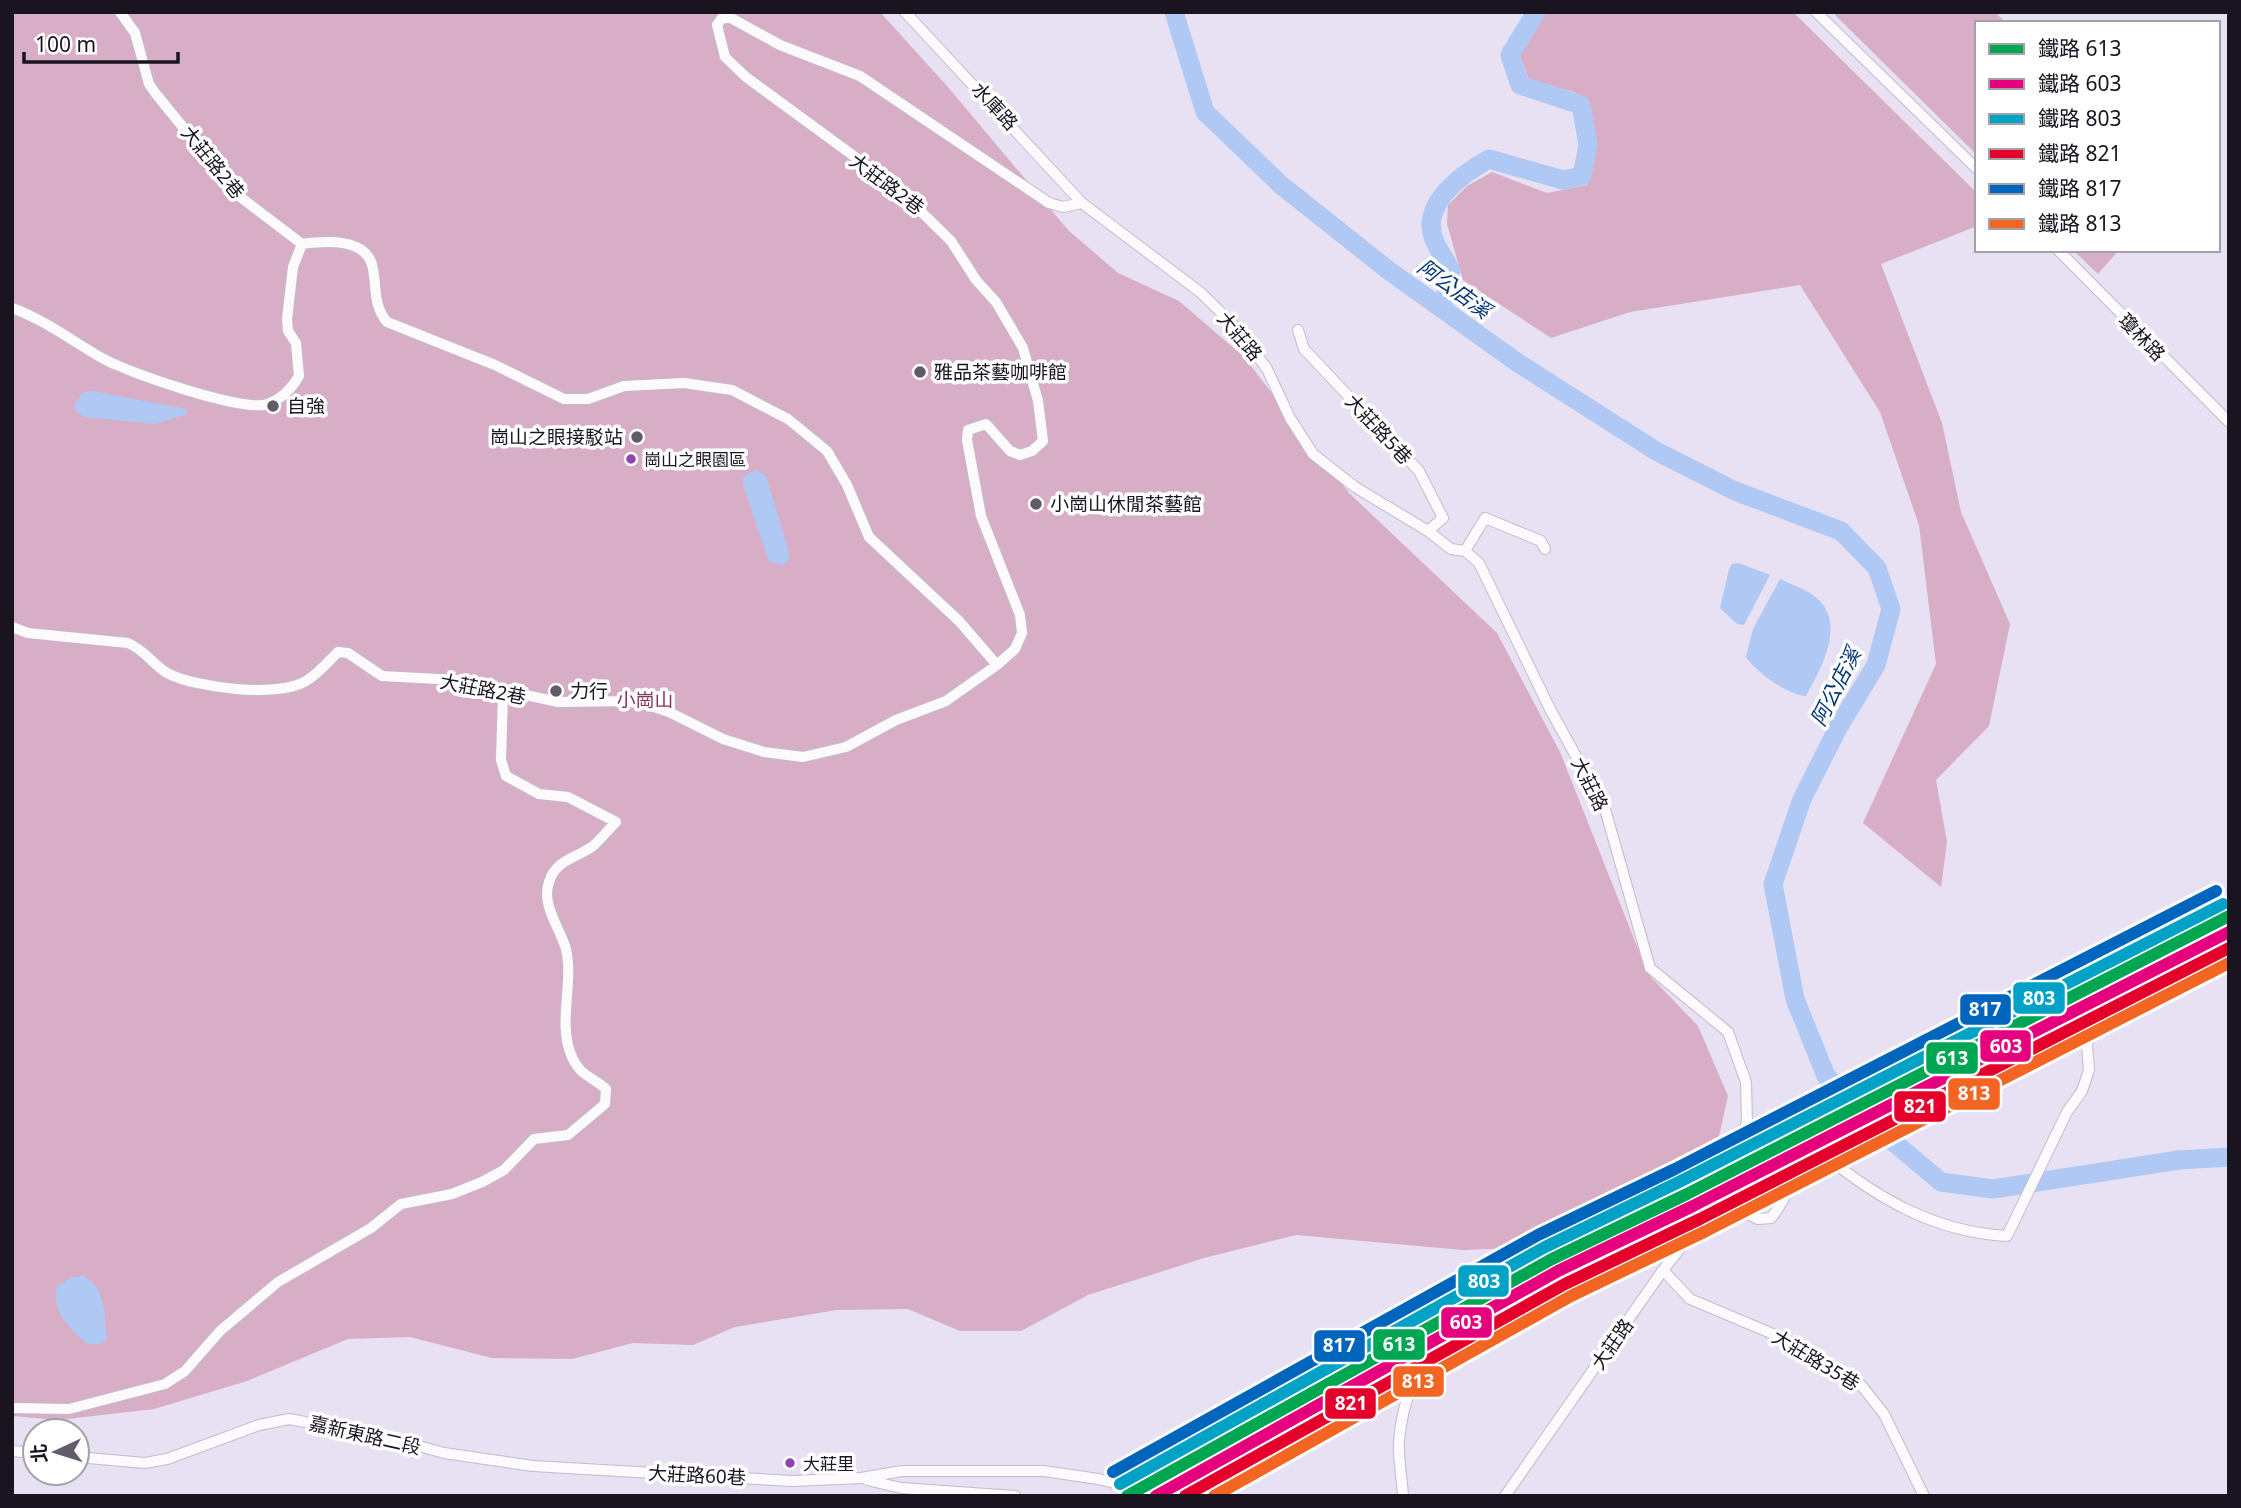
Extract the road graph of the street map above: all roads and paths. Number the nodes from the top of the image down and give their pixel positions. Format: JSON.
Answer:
{"nodes":[{"id":1,"x":120,"y":12,"type":"edge"},
{"id":2,"x":905,"y":12,"type":"edge"},
{"id":3,"x":1816,"y":12,"type":"edge"},
{"id":4,"x":1975,"y":167,"type":"edge"},
{"id":5,"x":1082,"y":203,"type":"junction"},
{"id":6,"x":302,"y":244,"type":"junction"},
{"id":7,"x":2060,"y":252,"type":"edge"},
{"id":8,"x":12,"y":308,"type":"edge"},
{"id":9,"x":1298,"y":330,"type":"dead end"},
{"id":10,"x":2229,"y":422,"type":"edge"},
{"id":11,"x":1428,"y":531,"type":"junction"},
{"id":12,"x":1545,"y":549,"type":"dead end"},
{"id":13,"x":1465,"y":551,"type":"junction"},
{"id":14,"x":12,"y":627,"type":"edge"},
{"id":15,"x":997,"y":665,"type":"junction"},
{"id":16,"x":503,"y":691,"type":"junction"},
{"id":17,"x":2229,"y":939,"type":"edge"},
{"id":18,"x":1719,"y":1200,"type":"junction"},
{"id":19,"x":1663,"y":1270,"type":"junction"},
{"id":20,"x":1457,"y":1289,"type":"dead end"},
{"id":21,"x":12,"y":1408,"type":"edge"},
{"id":22,"x":91,"y":1458,"type":"edge"},
{"id":23,"x":533,"y":1466,"type":"joint"},
{"id":24,"x":861,"y":1478,"type":"junction"},
{"id":25,"x":1015,"y":1496,"type":"edge"},
{"id":26,"x":1168,"y":1496,"type":"edge"},
{"id":27,"x":1403,"y":1496,"type":"edge"},
{"id":28,"x":1505,"y":1496,"type":"edge"},
{"id":29,"x":1924,"y":1496,"type":"edge"}],
"edges":[{"from":1,"to":6,"type":"street","name":"大莊路2巷"},
{"from":2,"to":5,"type":"street","name":"水庫路"},
{"from":3,"to":4,"type":"street"},
{"from":5,"to":11,"type":"street","name":"大莊路"},
{"from":5,"to":15,"type":"street","name":"大莊路2巷"},
{"from":6,"to":8,"type":"street"},
{"from":6,"to":15,"type":"street"},
{"from":7,"to":10,"type":"street","name":"瓊林路"},
{"from":9,"to":11,"type":"street","name":"大莊路5巷"},
{"from":11,"to":13,"type":"street","name":"大莊路"},
{"from":12,"to":13,"type":"street"},
{"from":13,"to":18,"type":"street","name":"大莊路"},
{"from":14,"to":16,"type":"street","name":"大莊路2巷"},
{"from":15,"to":16,"type":"street","name":"大莊路2巷"},
{"from":16,"to":21,"type":"street"},
{"from":17,"to":18,"type":"street"},
{"from":18,"to":19,"type":"street","name":"大莊路"},
{"from":19,"to":28,"type":"street","name":"大莊路"},
{"from":19,"to":29,"type":"street","name":"大莊路35巷"},
{"from":20,"to":27,"type":"street"},
{"from":22,"to":23,"type":"street","name":"嘉新東路二段"},
{"from":23,"to":24,"type":"street","name":"大莊路60巷"},
{"from":24,"to":25,"type":"street","name":"大莊路60巷"},
{"from":24,"to":26,"type":"street","name":"大莊路60巷"}]}
